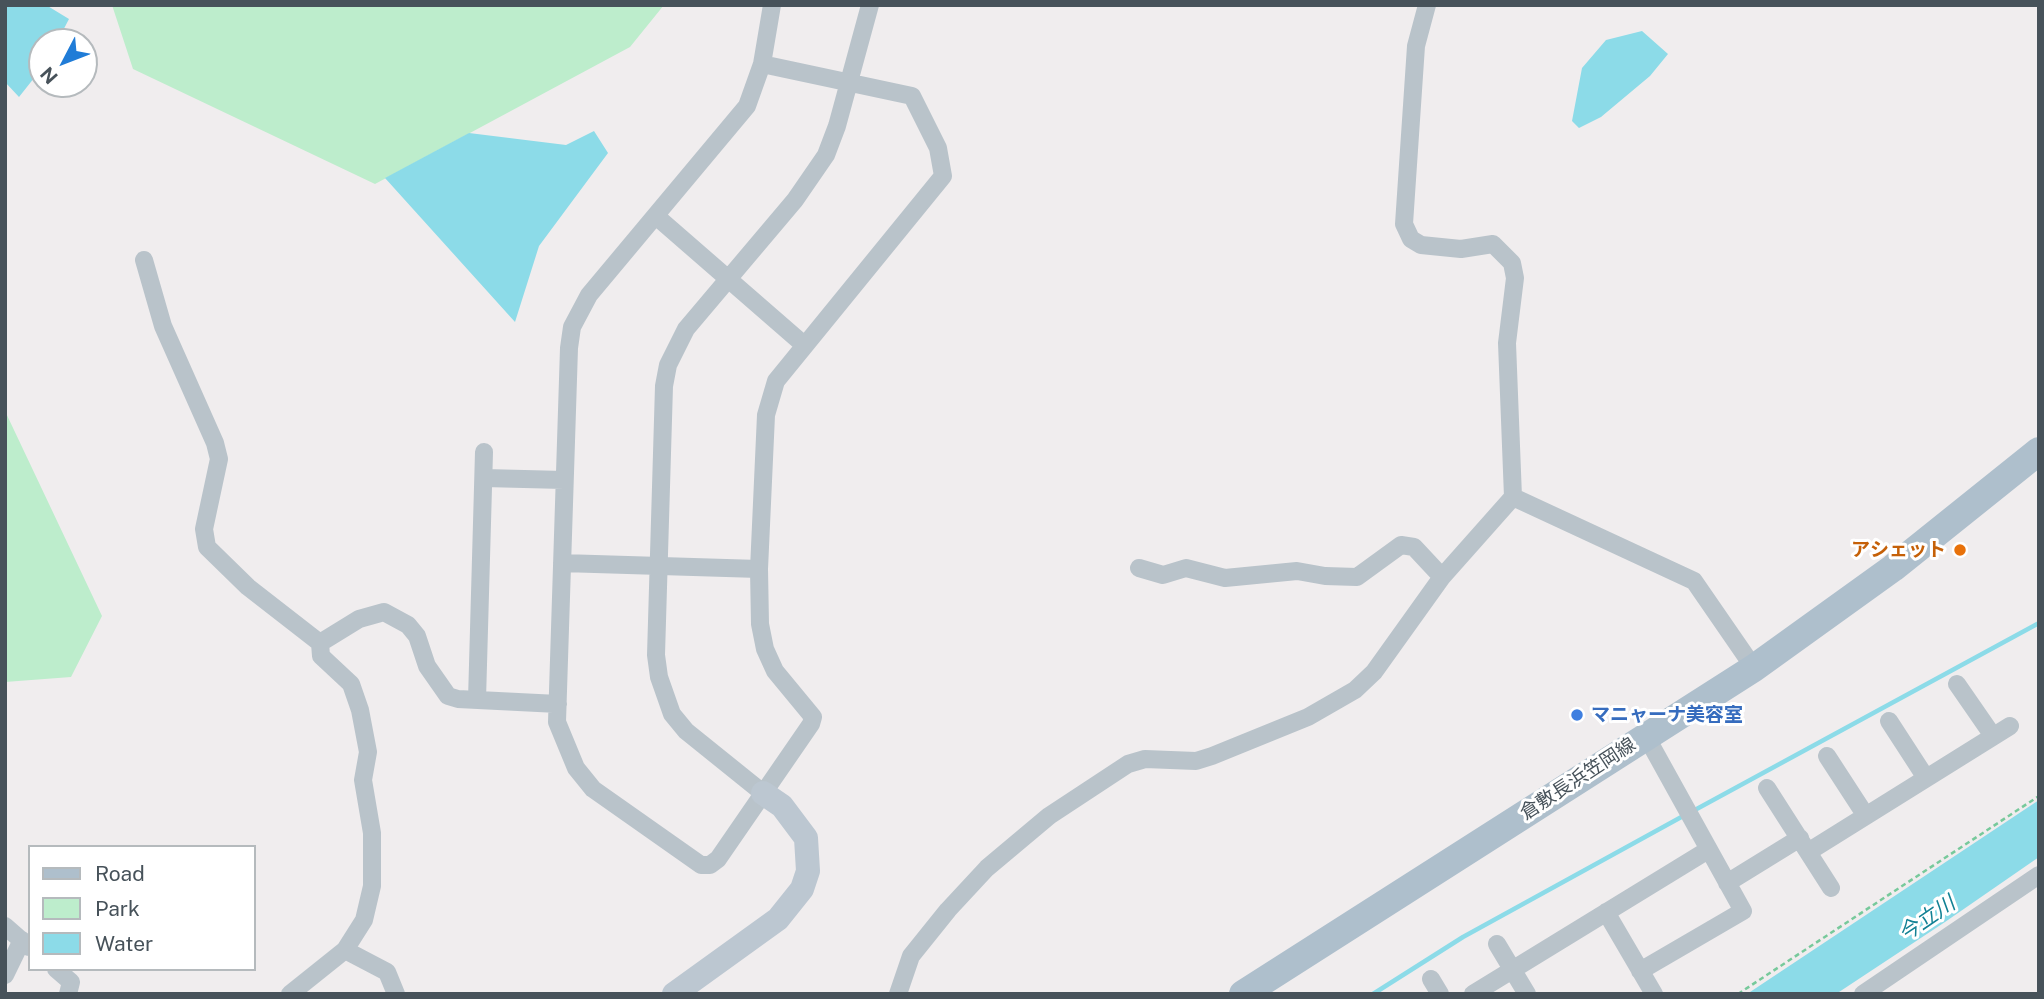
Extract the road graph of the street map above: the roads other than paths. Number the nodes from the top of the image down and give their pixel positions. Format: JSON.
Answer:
{"nodes":[{"id":1,"x":772,"y":5,"type":"edge"},
{"id":2,"x":870,"y":5,"type":"edge"},
{"id":3,"x":1427,"y":5,"type":"edge"},
{"id":4,"x":762,"y":64,"type":"junction"},
{"id":5,"x":849,"y":83,"type":"junction"},
{"id":6,"x":657,"y":217,"type":"junction"},
{"id":7,"x":144,"y":260,"type":"dead end"},
{"id":8,"x":729,"y":279,"type":"junction"},
{"id":9,"x":803,"y":344,"type":"junction"},
{"id":10,"x":2039,"y":451,"type":"edge"},
{"id":11,"x":484,"y":452,"type":"dead end"},
{"id":12,"x":484,"y":478,"type":"junction"},
{"id":13,"x":564,"y":480,"type":"junction"},
{"id":14,"x":1513,"y":497,"type":"junction"},
{"id":15,"x":562,"y":563,"type":"junction"},
{"id":16,"x":658,"y":565,"type":"junction"},
{"id":17,"x":1139,"y":568,"type":"dead end"},
{"id":18,"x":759,"y":569,"type":"junction"},
{"id":19,"x":1441,"y":577,"type":"junction"},
{"id":20,"x":320,"y":643,"type":"junction"},
{"id":21,"x":1754,"y":668,"type":"junction"},
{"id":22,"x":1957,"y":684,"type":"dead end"},
{"id":23,"x":477,"y":700,"type":"junction"},
{"id":24,"x":558,"y":704,"type":"junction"},
{"id":25,"x":1889,"y":721,"type":"dead end"},
{"id":26,"x":2010,"y":726,"type":"dead end"},
{"id":27,"x":1646,"y":736,"type":"junction"},
{"id":28,"x":1993,"y":736,"type":"junction"},
{"id":29,"x":1827,"y":756,"type":"dead end"},
{"id":30,"x":1926,"y":778,"type":"junction"},
{"id":31,"x":1768,"y":788,"type":"dead end"},
{"id":32,"x":764,"y":793,"type":"junction"},
{"id":33,"x":1866,"y":816,"type":"junction"},
{"id":34,"x":1804,"y":845,"type":"junction"},
{"id":35,"x":1708,"y":850,"type":"junction"},
{"id":36,"x":2039,"y":875,"type":"edge"},
{"id":37,"x":1727,"y":883,"type":"junction"},
{"id":38,"x":1832,"y":888,"type":"dead end"},
{"id":39,"x":1606,"y":912,"type":"junction"},
{"id":40,"x":5,"y":926,"type":"edge"},
{"id":41,"x":26,"y":944,"type":"edge"},
{"id":42,"x":1497,"y":944,"type":"dead end"},
{"id":43,"x":345,"y":950,"type":"junction"},
{"id":44,"x":1512,"y":970,"type":"junction"},
{"id":45,"x":58,"y":971,"type":"edge"},
{"id":46,"x":1640,"y":971,"type":"junction"},
{"id":47,"x":5,"y":975,"type":"edge"},
{"id":48,"x":68,"y":994,"type":"edge"},
{"id":49,"x":290,"y":994,"type":"edge"},
{"id":50,"x":396,"y":994,"type":"edge"},
{"id":51,"x":674,"y":994,"type":"edge"},
{"id":52,"x":898,"y":994,"type":"edge"},
{"id":53,"x":1243,"y":994,"type":"edge"},
{"id":54,"x":1473,"y":994,"type":"edge"},
{"id":55,"x":1527,"y":994,"type":"edge"},
{"id":56,"x":1654,"y":994,"type":"edge"},
{"id":57,"x":1863,"y":994,"type":"edge"}],
"edges":[{"from":1,"to":4,"type":"street"},
{"from":2,"to":5,"type":"street"},
{"from":3,"to":14,"type":"street"},
{"from":4,"to":5,"type":"street"},
{"from":4,"to":6,"type":"street"},
{"from":5,"to":8,"type":"street"},
{"from":5,"to":9,"type":"street"},
{"from":6,"to":8,"type":"street"},
{"from":6,"to":13,"type":"street"},
{"from":7,"to":20,"type":"street"},
{"from":8,"to":9,"type":"street"},
{"from":8,"to":16,"type":"street"},
{"from":9,"to":18,"type":"street"},
{"from":10,"to":21,"type":"main road","name":"倉敷長浜笠岡線"},
{"from":11,"to":12,"type":"street"},
{"from":12,"to":13,"type":"street"},
{"from":12,"to":23,"type":"street"},
{"from":13,"to":15,"type":"street"},
{"from":14,"to":19,"type":"street"},
{"from":14,"to":21,"type":"street"},
{"from":15,"to":16,"type":"street"},
{"from":15,"to":24,"type":"street"},
{"from":16,"to":18,"type":"street"},
{"from":16,"to":32,"type":"street"},
{"from":17,"to":19,"type":"street"},
{"from":18,"to":32,"type":"street"},
{"from":19,"to":52,"type":"street"},
{"from":20,"to":23,"type":"street"},
{"from":20,"to":43,"type":"street"},
{"from":21,"to":27,"type":"main road","name":"倉敷長浜笠岡線"},
{"from":22,"to":28,"type":"street"},
{"from":23,"to":24,"type":"street"},
{"from":24,"to":32,"type":"street"},
{"from":25,"to":30,"type":"street"},
{"from":26,"to":28,"type":"street"},
{"from":27,"to":35,"type":"street"},
{"from":27,"to":53,"type":"main road","name":"倉敷長浜笠岡線"},
{"from":28,"to":30,"type":"street"},
{"from":29,"to":33,"type":"street"},
{"from":30,"to":33,"type":"street"},
{"from":31,"to":34,"type":"street"},
{"from":32,"to":51,"type":"street"},
{"from":33,"to":34,"type":"street"},
{"from":34,"to":37,"type":"street"},
{"from":34,"to":38,"type":"street"},
{"from":35,"to":37,"type":"street"},
{"from":35,"to":39,"type":"street"},
{"from":36,"to":57,"type":"street"},
{"from":37,"to":46,"type":"street"},
{"from":39,"to":44,"type":"street"},
{"from":39,"to":46,"type":"street"},
{"from":40,"to":41,"type":"street"},
{"from":41,"to":47,"type":"street"},
{"from":42,"to":44,"type":"street"},
{"from":43,"to":49,"type":"street"},
{"from":43,"to":50,"type":"street"},
{"from":44,"to":54,"type":"street"},
{"from":44,"to":55,"type":"street"},
{"from":45,"to":48,"type":"street"},
{"from":46,"to":56,"type":"street"}]}
